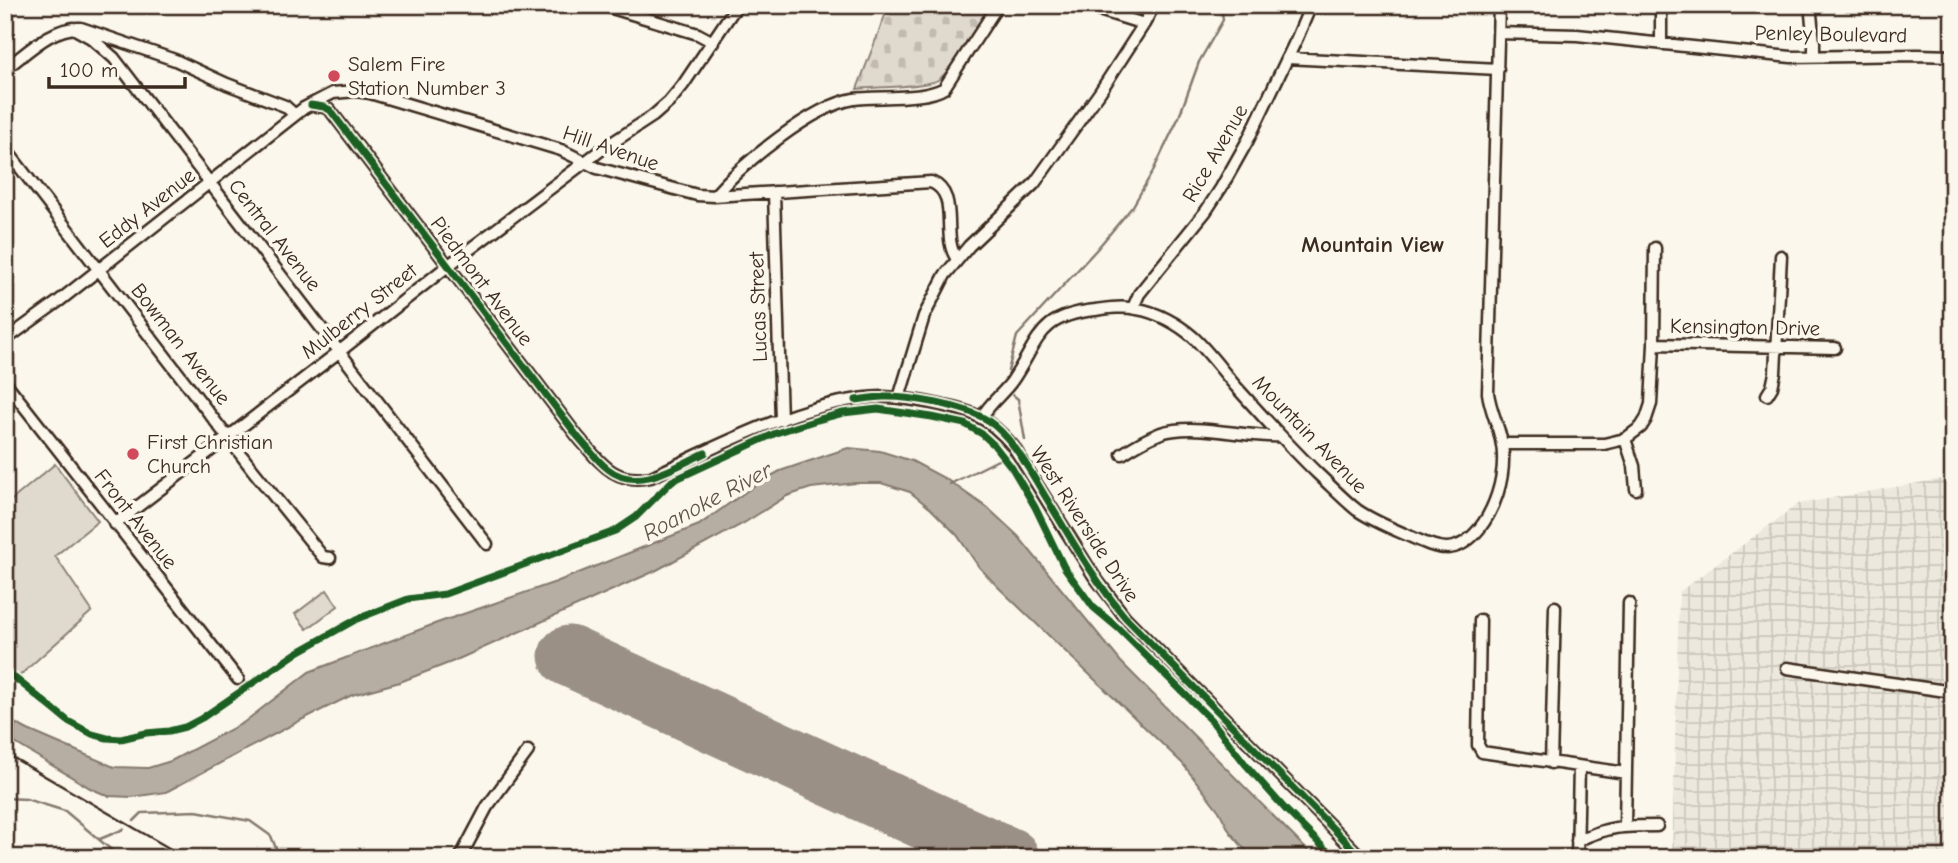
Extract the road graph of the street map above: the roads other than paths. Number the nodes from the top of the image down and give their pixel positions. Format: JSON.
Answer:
{"nodes":[{"id":1,"x":602,"y":5,"type":"edge"},
{"id":2,"x":737,"y":5,"type":"edge"},
{"id":3,"x":998,"y":5,"type":"edge"},
{"id":4,"x":1083,"y":5,"type":"edge"},
{"id":5,"x":1154,"y":5,"type":"edge"},
{"id":6,"x":1311,"y":5,"type":"edge"},
{"id":7,"x":1499,"y":5,"type":"edge"},
{"id":8,"x":1661,"y":5,"type":"edge"},
{"id":9,"x":1810,"y":5,"type":"edge"},
{"id":10,"x":1144,"y":24,"type":"junction"},
{"id":11,"x":73,"y":28,"type":"junction"},
{"id":12,"x":1499,"y":33,"type":"junction"},
{"id":13,"x":713,"y":42,"type":"junction"},
{"id":14,"x":1661,"y":44,"type":"junction"},
{"id":15,"x":1953,"y":56,"type":"edge"},
{"id":16,"x":1814,"y":57,"type":"junction"},
{"id":17,"x":1287,"y":58,"type":"junction"},
{"id":18,"x":5,"y":69,"type":"edge"},
{"id":19,"x":1498,"y":69,"type":"junction"},
{"id":20,"x":311,"y":105,"type":"junction"},
{"id":21,"x":295,"y":115,"type":"junction"},
{"id":22,"x":5,"y":148,"type":"edge"},
{"id":23,"x":586,"y":162,"type":"junction"},
{"id":24,"x":210,"y":183,"type":"junction"},
{"id":25,"x":774,"y":192,"type":"junction"},
{"id":26,"x":714,"y":196,"type":"junction"},
{"id":27,"x":1655,"y":248,"type":"dead end"},
{"id":28,"x":1781,"y":256,"type":"dead end"},
{"id":29,"x":957,"y":259,"type":"junction"},
{"id":30,"x":449,"y":265,"type":"junction"},
{"id":31,"x":99,"y":270,"type":"junction"},
{"id":32,"x":1133,"y":308,"type":"junction"},
{"id":33,"x":5,"y":340,"type":"edge"},
{"id":34,"x":1654,"y":344,"type":"junction"},
{"id":35,"x":1777,"y":347,"type":"junction"},
{"id":36,"x":1835,"y":348,"type":"dead end"},
{"id":37,"x":340,"y":351,"type":"junction"},
{"id":38,"x":5,"y":382,"type":"edge"},
{"id":39,"x":1767,"y":395,"type":"dead end"},
{"id":40,"x":899,"y":398,"type":"junction"},
{"id":41,"x":982,"y":417,"type":"junction"},
{"id":42,"x":781,"y":419,"type":"junction"},
{"id":43,"x":1281,"y":436,"type":"junction"},
{"id":44,"x":228,"y":437,"type":"junction"},
{"id":45,"x":1625,"y":439,"type":"junction"},
{"id":46,"x":1503,"y":444,"type":"junction"},
{"id":47,"x":1122,"y":454,"type":"dead end"},
{"id":48,"x":626,"y":478,"type":"joint"},
{"id":49,"x":1636,"y":489,"type":"dead end"},
{"id":50,"x":115,"y":524,"type":"junction"},
{"id":51,"x":487,"y":544,"type":"dead end"},
{"id":52,"x":330,"y":558,"type":"dead end"},
{"id":53,"x":1629,"y":603,"type":"dead end"},
{"id":54,"x":1555,"y":607,"type":"dead end"},
{"id":55,"x":1480,"y":620,"type":"dead end"},
{"id":56,"x":1787,"y":668,"type":"dead end"},
{"id":57,"x":238,"y":679,"type":"dead end"},
{"id":58,"x":1953,"y":692,"type":"edge"},
{"id":59,"x":528,"y":751,"type":"dead end"},
{"id":60,"x":1551,"y":763,"type":"junction"},
{"id":61,"x":1579,"y":767,"type":"junction"},
{"id":62,"x":1626,"y":773,"type":"junction"},
{"id":63,"x":1625,"y":826,"type":"junction"},
{"id":64,"x":1657,"y":826,"type":"dead end"},
{"id":65,"x":1577,"y":841,"type":"junction"},
{"id":66,"x":460,"y":858,"type":"edge"},
{"id":67,"x":1362,"y":858,"type":"edge"},
{"id":68,"x":1577,"y":858,"type":"edge"}],
"edges":[{"from":1,"to":13,"type":"street"},
{"from":2,"to":13,"type":"street","name":"Mulberry Street"},
{"from":3,"to":26,"type":"street"},
{"from":4,"to":10,"type":"street"},
{"from":5,"to":10,"type":"street"},
{"from":6,"to":17,"type":"street","name":"Rice Avenue"},
{"from":7,"to":12,"type":"street","name":"Mountain Avenue"},
{"from":8,"to":14,"type":"street"},
{"from":9,"to":16,"type":"street"},
{"from":10,"to":29,"type":"street"},
{"from":11,"to":18,"type":"street"},
{"from":11,"to":21,"type":"street"},
{"from":11,"to":24,"type":"street","name":"Central Avenue"},
{"from":12,"to":14,"type":"street","name":"Penley Boulevard"},
{"from":12,"to":19,"type":"street","name":"Mountain Avenue"},
{"from":13,"to":23,"type":"street","name":"Mulberry Street"},
{"from":14,"to":16,"type":"street","name":"Penley Boulevard"},
{"from":15,"to":16,"type":"street","name":"Penley Boulevard"},
{"from":17,"to":19,"type":"street"},
{"from":17,"to":32,"type":"street","name":"Rice Avenue"},
{"from":19,"to":46,"type":"street","name":"Mountain Avenue"},
{"from":20,"to":21,"type":"street","name":"Eddy Avenue"},
{"from":20,"to":23,"type":"street","name":"Hill Avenue"},
{"from":20,"to":30,"type":"street","name":"Piedmont Avenue"},
{"from":21,"to":24,"type":"street","name":"Eddy Avenue"},
{"from":22,"to":31,"type":"street","name":"Bowman Avenue"},
{"from":23,"to":26,"type":"street","name":"Hill Avenue"},
{"from":23,"to":30,"type":"street","name":"Mulberry Street"},
{"from":24,"to":31,"type":"street","name":"Eddy Avenue"},
{"from":24,"to":37,"type":"street","name":"Central Avenue"},
{"from":25,"to":26,"type":"street","name":"Hill Avenue"},
{"from":25,"to":29,"type":"street","name":"Hill Avenue"},
{"from":25,"to":42,"type":"street","name":"Lucas Street"},
{"from":27,"to":34,"type":"street"},
{"from":28,"to":35,"type":"street"},
{"from":29,"to":40,"type":"street"},
{"from":30,"to":37,"type":"street","name":"Mulberry Street"},
{"from":30,"to":48,"type":"street","name":"Piedmont Avenue"},
{"from":31,"to":33,"type":"street","name":"Eddy Avenue"},
{"from":31,"to":44,"type":"street","name":"Bowman Avenue"},
{"from":32,"to":41,"type":"street","name":"Mountain Avenue"},
{"from":32,"to":43,"type":"street","name":"Mountain Avenue"},
{"from":34,"to":35,"type":"street","name":"Kensington Drive"},
{"from":34,"to":45,"type":"street"},
{"from":35,"to":36,"type":"street","name":"Kensington Drive"},
{"from":35,"to":39,"type":"street"},
{"from":37,"to":44,"type":"street","name":"Mulberry Street"},
{"from":37,"to":51,"type":"street","name":"Central Avenue"},
{"from":38,"to":50,"type":"street","name":"Front Avenue"},
{"from":40,"to":41,"type":"street","name":"West Riverside Drive"},
{"from":40,"to":42,"type":"street","name":"West Riverside Drive"},
{"from":41,"to":67,"type":"street","name":"West Riverside Drive"},
{"from":42,"to":48,"type":"street","name":"West Riverside Drive"},
{"from":43,"to":46,"type":"street","name":"Mountain Avenue"},
{"from":43,"to":47,"type":"street"},
{"from":44,"to":50,"type":"street","name":"Mulberry Street"},
{"from":44,"to":52,"type":"street","name":"Bowman Avenue"},
{"from":45,"to":46,"type":"street"},
{"from":45,"to":49,"type":"street"},
{"from":50,"to":57,"type":"street","name":"Front Avenue"},
{"from":53,"to":62,"type":"street"},
{"from":54,"to":60,"type":"street"},
{"from":55,"to":60,"type":"street"},
{"from":56,"to":58,"type":"street"},
{"from":59,"to":66,"type":"street"},
{"from":60,"to":61,"type":"street"},
{"from":61,"to":62,"type":"street"},
{"from":61,"to":65,"type":"street"},
{"from":62,"to":63,"type":"street"},
{"from":63,"to":64,"type":"street"},
{"from":63,"to":65,"type":"street"},
{"from":65,"to":68,"type":"street"}]}
